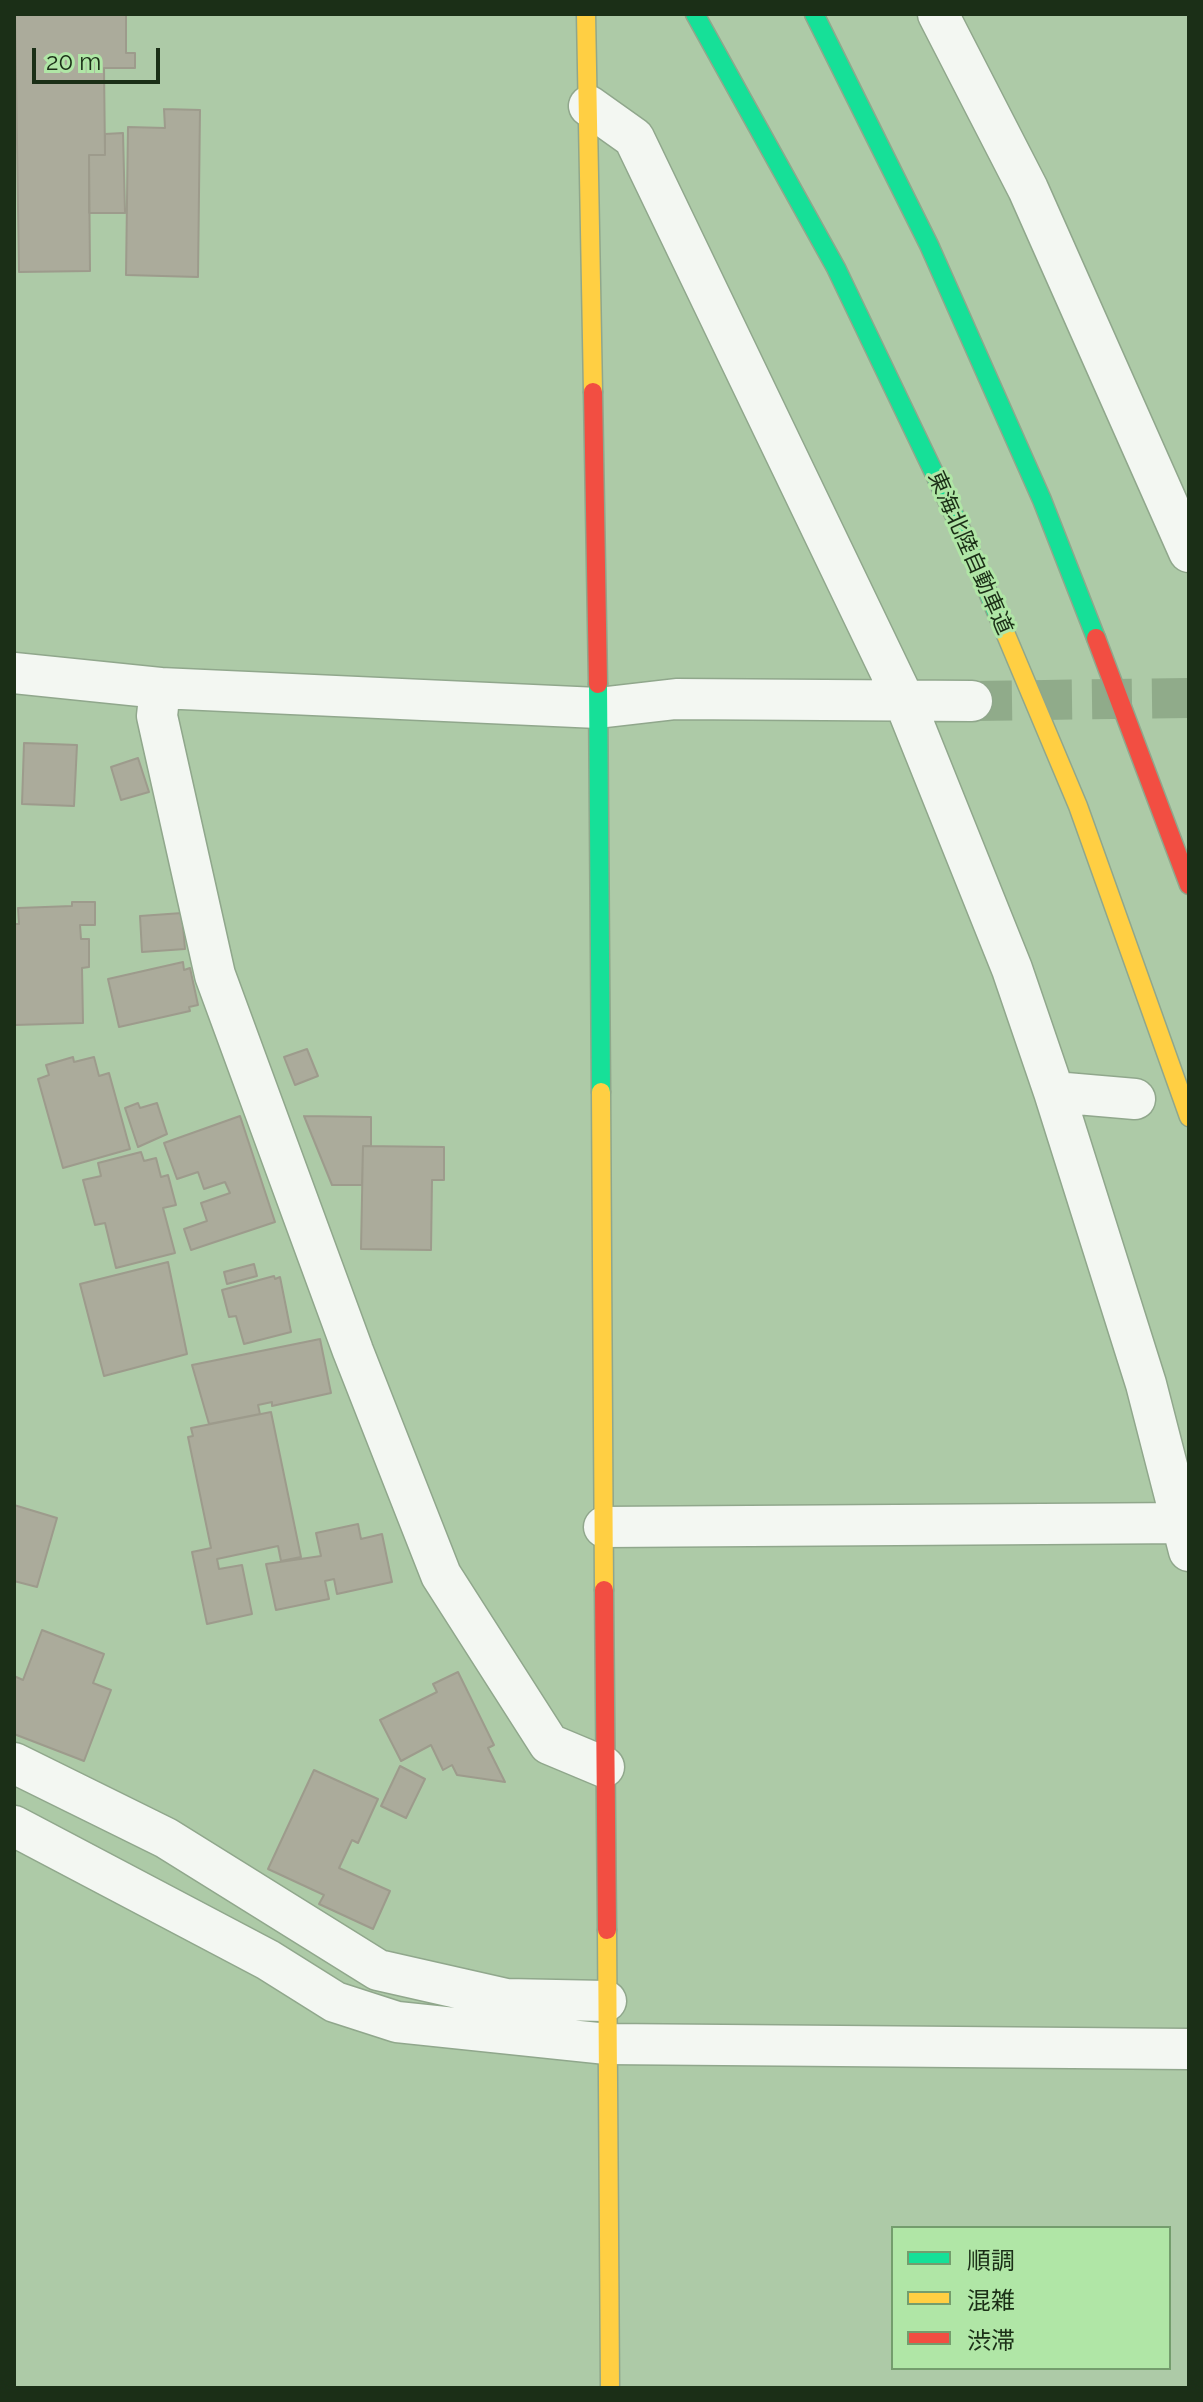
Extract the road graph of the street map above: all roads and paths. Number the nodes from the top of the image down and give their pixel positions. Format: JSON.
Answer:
{"nodes":[{"id":1,"x":586,"y":14,"type":"edge"},
{"id":2,"x":695,"y":14,"type":"edge"},
{"id":3,"x":814,"y":14,"type":"edge"},
{"id":4,"x":938,"y":14,"type":"edge"},
{"id":5,"x":589,"y":106,"type":"junction"},
{"id":6,"x":1189,"y":552,"type":"edge"},
{"id":7,"x":14,"y":673,"type":"edge"},
{"id":8,"x":160,"y":688,"type":"junction"},
{"id":9,"x":904,"y":700,"type":"junction"},
{"id":10,"x":972,"y":701,"type":"tunnel mouth"},
{"id":11,"x":598,"y":708,"type":"junction"},
{"id":12,"x":1189,"y":885,"type":"edge"},
{"id":13,"x":1054,"y":1092,"type":"junction"},
{"id":14,"x":1135,"y":1099,"type":"dead end"},
{"id":15,"x":1189,"y":1117,"type":"edge"},
{"id":16,"x":604,"y":1527,"type":"junction"},
{"id":17,"x":1187,"y":1532,"type":"edge"},
{"id":18,"x":14,"y":1763,"type":"edge"},
{"id":19,"x":604,"y":1767,"type":"junction"},
{"id":20,"x":14,"y":1826,"type":"edge"},
{"id":21,"x":606,"y":2001,"type":"junction"},
{"id":22,"x":607,"y":2044,"type":"junction"},
{"id":23,"x":1189,"y":2049,"type":"edge"},
{"id":24,"x":610,"y":2388,"type":"edge"}],
"edges":[{"from":1,"to":5,"type":"main road"},
{"from":2,"to":15,"type":"main road","name":"東海北陸自動車道"},
{"from":3,"to":12,"type":"main road"},
{"from":4,"to":6,"type":"street"},
{"from":5,"to":9,"type":"street"},
{"from":5,"to":11,"type":"main road"},
{"from":7,"to":8,"type":"street"},
{"from":8,"to":11,"type":"street"},
{"from":8,"to":19,"type":"street"},
{"from":9,"to":10,"type":"street"},
{"from":9,"to":11,"type":"street"},
{"from":9,"to":13,"type":"street"},
{"from":11,"to":16,"type":"main road"},
{"from":13,"to":14,"type":"street"},
{"from":13,"to":17,"type":"street"},
{"from":16,"to":17,"type":"street"},
{"from":16,"to":19,"type":"main road"},
{"from":18,"to":21,"type":"street"},
{"from":19,"to":21,"type":"main road"},
{"from":20,"to":22,"type":"street"},
{"from":21,"to":22,"type":"main road"},
{"from":22,"to":23,"type":"street"},
{"from":22,"to":24,"type":"main road"}]}
